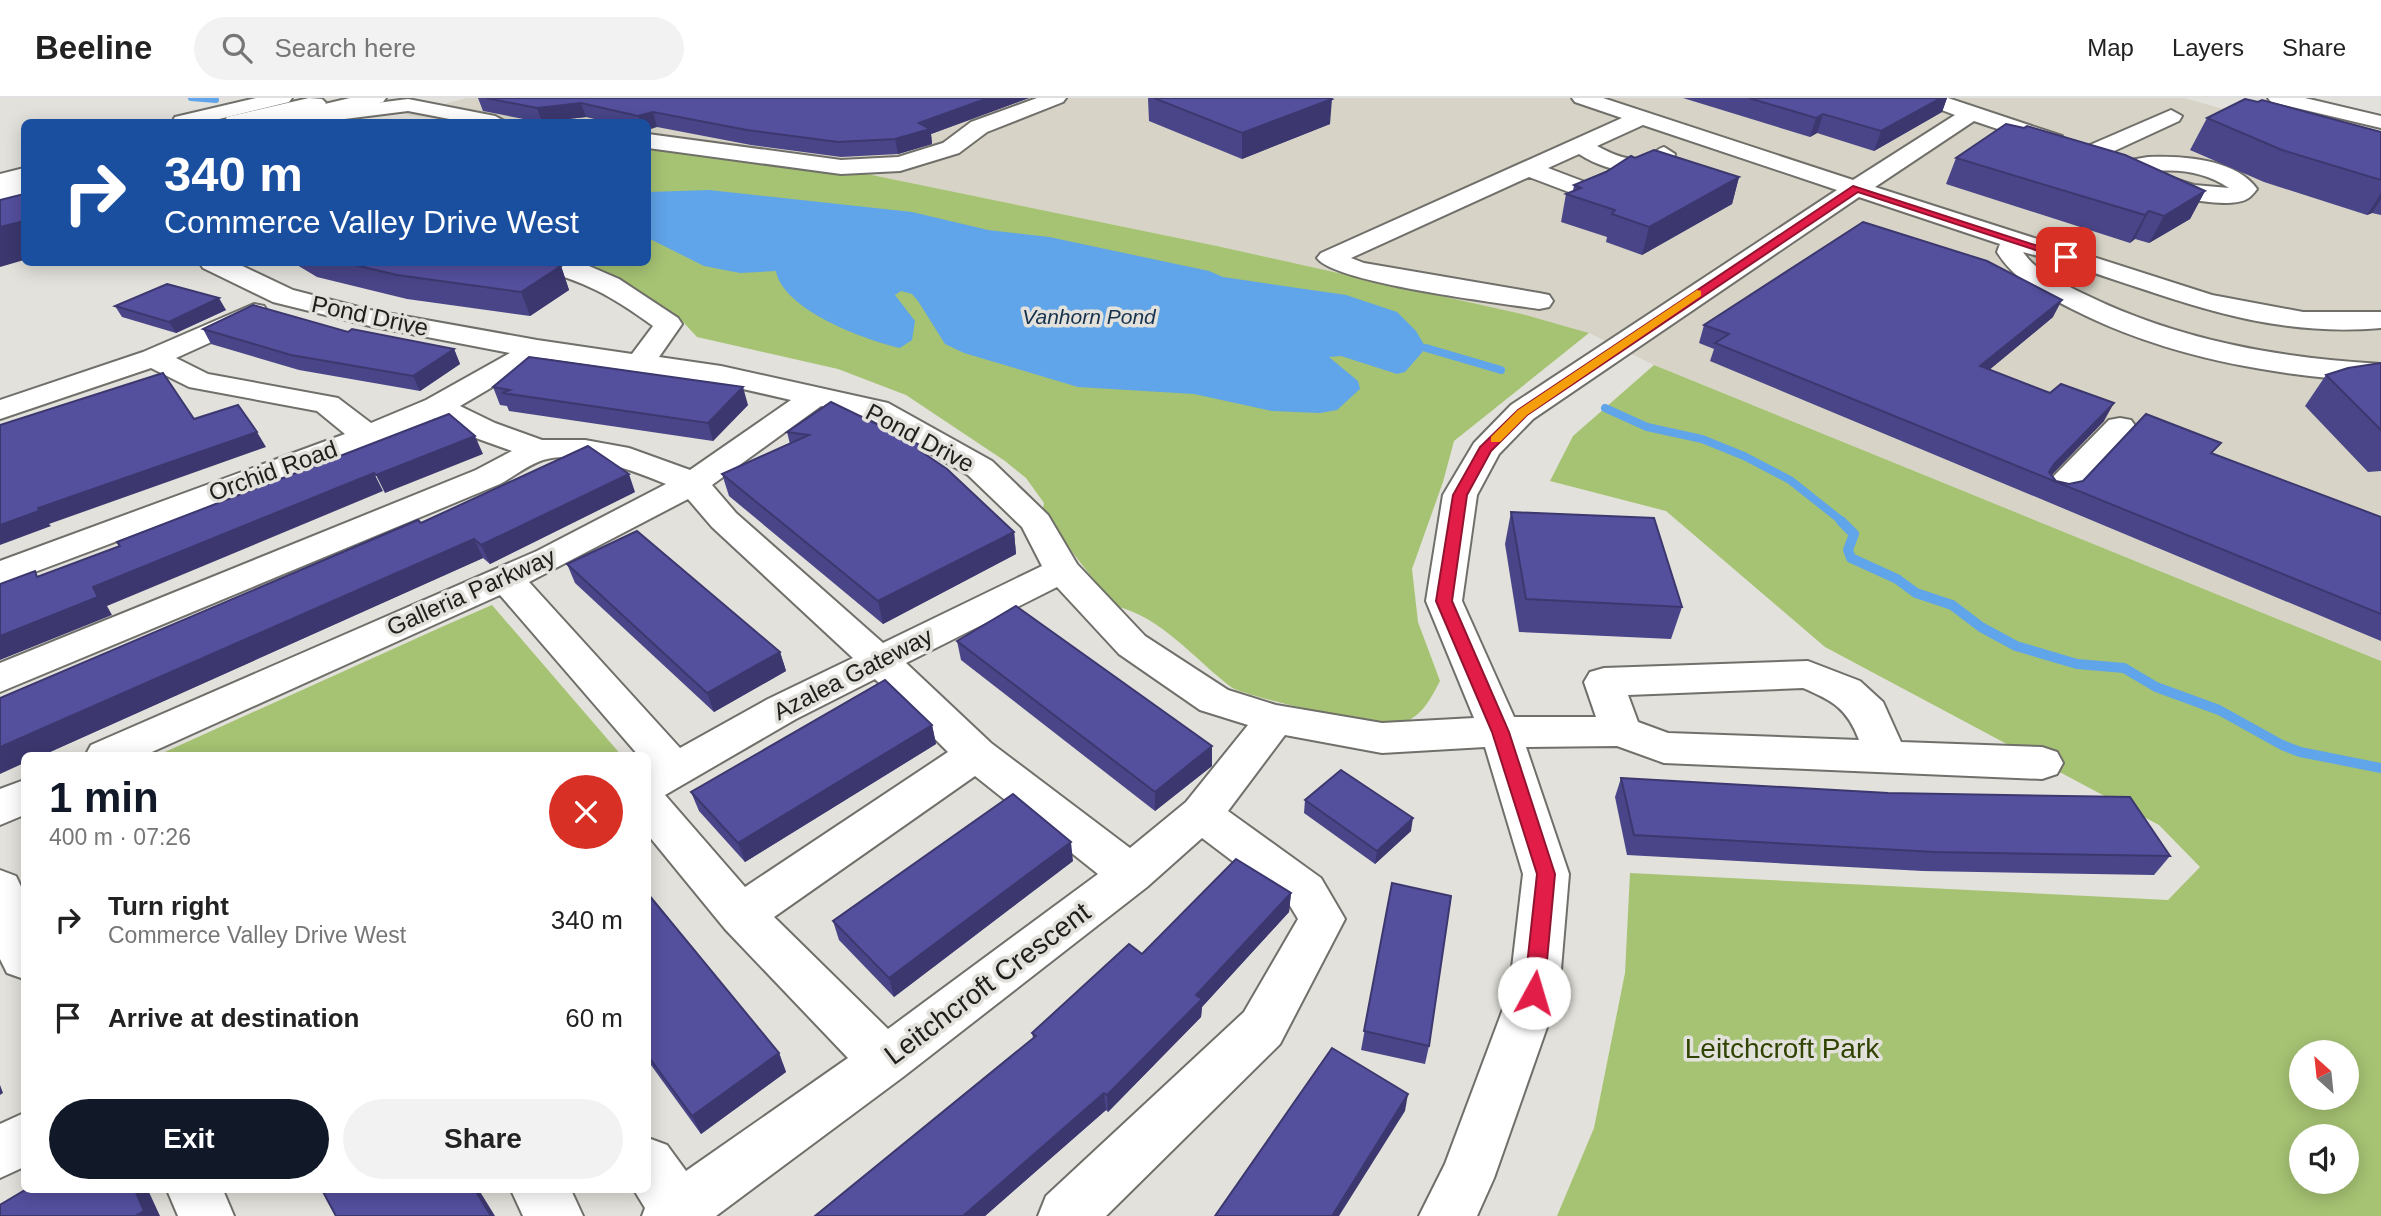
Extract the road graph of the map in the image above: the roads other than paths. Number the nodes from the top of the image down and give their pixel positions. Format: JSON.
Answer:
{"nodes":[{"id":1,"x":282,"y":98,"type":"edge"},
{"id":2,"x":334,"y":98,"type":"edge"},
{"id":3,"x":376,"y":98,"type":"edge"},
{"id":4,"x":1056,"y":98,"type":"edge"},
{"id":5,"x":1582,"y":98,"type":"edge"},
{"id":6,"x":1927,"y":98,"type":"edge"},
{"id":7,"x":2278,"y":98,"type":"edge"},
{"id":8,"x":2331,"y":112,"type":"junction"},
{"id":9,"x":1971,"y":114,"type":"junction"},
{"id":10,"x":2171,"y":116,"type":"dead end"},
{"id":11,"x":1641,"y":118,"type":"junction"},
{"id":12,"x":195,"y":119,"type":"edge"},
{"id":13,"x":247,"y":119,"type":"edge"},
{"id":14,"x":290,"y":119,"type":"edge"},
{"id":15,"x":298,"y":119,"type":"edge"},
{"id":16,"x":480,"y":119,"type":"edge"},
{"id":17,"x":2381,"y":122,"type":"edge"},
{"id":18,"x":1606,"y":134,"type":"junction"},
{"id":19,"x":2381,"y":134,"type":"edge"},
{"id":20,"x":651,"y":141,"type":"edge"},
{"id":21,"x":1580,"y":145,"type":"junction"},
{"id":22,"x":2091,"y":153,"type":"junction"},
{"id":23,"x":21,"y":162,"type":"edge"},
{"id":24,"x":2133,"y":166,"type":"edge"},
{"id":25,"x":0,"y":167,"type":"edge"},
{"id":26,"x":1528,"y":169,"type":"junction"},
{"id":27,"x":21,"y":176,"type":"edge"},
{"id":28,"x":0,"y":181,"type":"edge"},
{"id":29,"x":21,"y":188,"type":"edge"},
{"id":30,"x":1857,"y":188,"type":"junction"},
{"id":31,"x":1590,"y":192,"type":"edge"},
{"id":32,"x":0,"y":193,"type":"edge"},
{"id":33,"x":2014,"y":238,"type":"junction"},
{"id":34,"x":220,"y":266,"type":"edge"},
{"id":35,"x":566,"y":266,"type":"edge"},
{"id":36,"x":283,"y":296,"type":"junction"},
{"id":37,"x":1539,"y":301,"type":"dead end"},
{"id":38,"x":2381,"y":320,"type":"edge"},
{"id":39,"x":2328,"y":322,"type":"junction"},
{"id":40,"x":537,"y":349,"type":"junction"},
{"id":41,"x":153,"y":358,"type":"junction"},
{"id":42,"x":640,"y":362,"type":"junction"},
{"id":43,"x":2381,"y":363,"type":"edge"},
{"id":44,"x":2381,"y":373,"type":"edge"},
{"id":45,"x":817,"y":395,"type":"junction"},
{"id":46,"x":437,"y":406,"type":"junction"},
{"id":47,"x":0,"y":410,"type":"edge"},
{"id":48,"x":2120,"y":427,"type":"dead end"},
{"id":49,"x":368,"y":436,"type":"junction"},
{"id":50,"x":538,"y":450,"type":"junction"},
{"id":51,"x":692,"y":483,"type":"junction"},
{"id":52,"x":2058,"y":491,"type":"edge"},
{"id":53,"x":1062,"y":569,"type":"junction"},
{"id":54,"x":0,"y":574,"type":"edge"},
{"id":55,"x":506,"y":579,"type":"junction"},
{"id":56,"x":880,"y":661,"type":"junction"},
{"id":57,"x":0,"y":678,"type":"edge"},
{"id":58,"x":1275,"y":719,"type":"junction"},
{"id":59,"x":1621,"y":731,"type":"junction"},
{"id":60,"x":1500,"y":732,"type":"junction"},
{"id":61,"x":1880,"y":742,"type":"dead end"},
{"id":62,"x":115,"y":752,"type":"edge"},
{"id":63,"x":641,"y":752,"type":"edge"},
{"id":64,"x":976,"y":754,"type":"junction"},
{"id":65,"x":2042,"y":763,"type":"dead end"},
{"id":66,"x":661,"y":777,"type":"edge"},
{"id":67,"x":21,"y":798,"type":"edge"},
{"id":68,"x":0,"y":808,"type":"edge"},
{"id":69,"x":651,"y":809,"type":"edge"},
{"id":70,"x":1201,"y":814,"type":"junction"},
{"id":71,"x":1131,"y":874,"type":"junction"},
{"id":72,"x":0,"y":889,"type":"edge"},
{"id":73,"x":741,"y":915,"type":"junction"},
{"id":74,"x":21,"y":950,"type":"edge"},
{"id":75,"x":886,"y":1061,"type":"junction"},
{"id":76,"x":21,"y":1141,"type":"edge"},
{"id":77,"x":0,"y":1152,"type":"edge"},
{"id":78,"x":651,"y":1169,"type":"edge"},
{"id":79,"x":196,"y":1193,"type":"edge"},
{"id":80,"x":541,"y":1193,"type":"edge"},
{"id":81,"x":678,"y":1214,"type":"edge"},
{"id":82,"x":206,"y":1216,"type":"edge"},
{"id":83,"x":555,"y":1216,"type":"edge"},
{"id":84,"x":1066,"y":1216,"type":"edge"},
{"id":85,"x":1447,"y":1216,"type":"edge"}],
"edges":[{"from":1,"to":12,"type":"street"},
{"from":2,"to":13,"type":"street"},
{"from":3,"to":14,"type":"street"},
{"from":4,"to":20,"type":"street"},
{"from":5,"to":11,"type":"street"},
{"from":6,"to":9,"type":"street"},
{"from":7,"to":8,"type":"street"},
{"from":8,"to":17,"type":"street"},
{"from":8,"to":19,"type":"street"},
{"from":9,"to":22,"type":"street"},
{"from":9,"to":30,"type":"street"},
{"from":10,"to":22,"type":"street"},
{"from":11,"to":18,"type":"street"},
{"from":11,"to":30,"type":"street"},
{"from":15,"to":16,"type":"street"},
{"from":18,"to":21,"type":"street"},
{"from":18,"to":21,"type":"street"},
{"from":21,"to":26,"type":"street"},
{"from":22,"to":24,"type":"street"},
{"from":23,"to":25,"type":"street"},
{"from":26,"to":31,"type":"street"},
{"from":26,"to":37,"type":"street"},
{"from":27,"to":28,"type":"street"},
{"from":29,"to":32,"type":"street"},
{"from":30,"to":33,"type":"street"},
{"from":30,"to":60,"type":"street"},
{"from":33,"to":39,"type":"street"},
{"from":33,"to":44,"type":"street"},
{"from":34,"to":36,"type":"street","name":"Pond Drive"},
{"from":35,"to":42,"type":"street"},
{"from":36,"to":40,"type":"street","name":"Pond Drive"},
{"from":36,"to":41,"type":"street"},
{"from":38,"to":39,"type":"street"},
{"from":39,"to":43,"type":"street"},
{"from":40,"to":42,"type":"street","name":"Pond Drive"},
{"from":40,"to":46,"type":"street","name":"Orchid Road"},
{"from":41,"to":47,"type":"street"},
{"from":41,"to":49,"type":"street"},
{"from":42,"to":45,"type":"street","name":"Pond Drive"},
{"from":45,"to":51,"type":"street","name":"Galleria Parkway"},
{"from":45,"to":53,"type":"street","name":"Pond Drive"},
{"from":46,"to":49,"type":"street","name":"Orchid Road"},
{"from":46,"to":50,"type":"street"},
{"from":48,"to":52,"type":"street"},
{"from":49,"to":54,"type":"street","name":"Orchid Road"},
{"from":50,"to":51,"type":"street"},
{"from":50,"to":57,"type":"street"},
{"from":51,"to":55,"type":"street","name":"Galleria Parkway"},
{"from":51,"to":56,"type":"street"},
{"from":53,"to":56,"type":"street","name":"Azalea Gateway"},
{"from":53,"to":58,"type":"street","name":"Pond Drive"},
{"from":55,"to":62,"type":"street","name":"Galleria Parkway"},
{"from":55,"to":63,"type":"street"},
{"from":56,"to":64,"type":"street"},
{"from":56,"to":66,"type":"street","name":"Azalea Gateway"},
{"from":58,"to":60,"type":"street","name":"Pond Drive"},
{"from":58,"to":70,"type":"street","name":"Leitchcroft Crescent"},
{"from":59,"to":60,"type":"street","name":"Pond Drive"},
{"from":59,"to":61,"type":"street"},
{"from":59,"to":65,"type":"street"},
{"from":60,"to":85,"type":"street"},
{"from":64,"to":71,"type":"street"},
{"from":64,"to":73,"type":"street"},
{"from":67,"to":68,"type":"street"},
{"from":69,"to":73,"type":"street"},
{"from":70,"to":71,"type":"street","name":"Leitchcroft Crescent"},
{"from":70,"to":84,"type":"street"},
{"from":71,"to":75,"type":"street","name":"Leitchcroft Crescent"},
{"from":72,"to":74,"type":"street"},
{"from":73,"to":75,"type":"street"},
{"from":75,"to":81,"type":"street","name":"Leitchcroft Crescent"},
{"from":76,"to":77,"type":"street"},
{"from":78,"to":81,"type":"street"},
{"from":79,"to":82,"type":"street"},
{"from":80,"to":83,"type":"street"}]}
